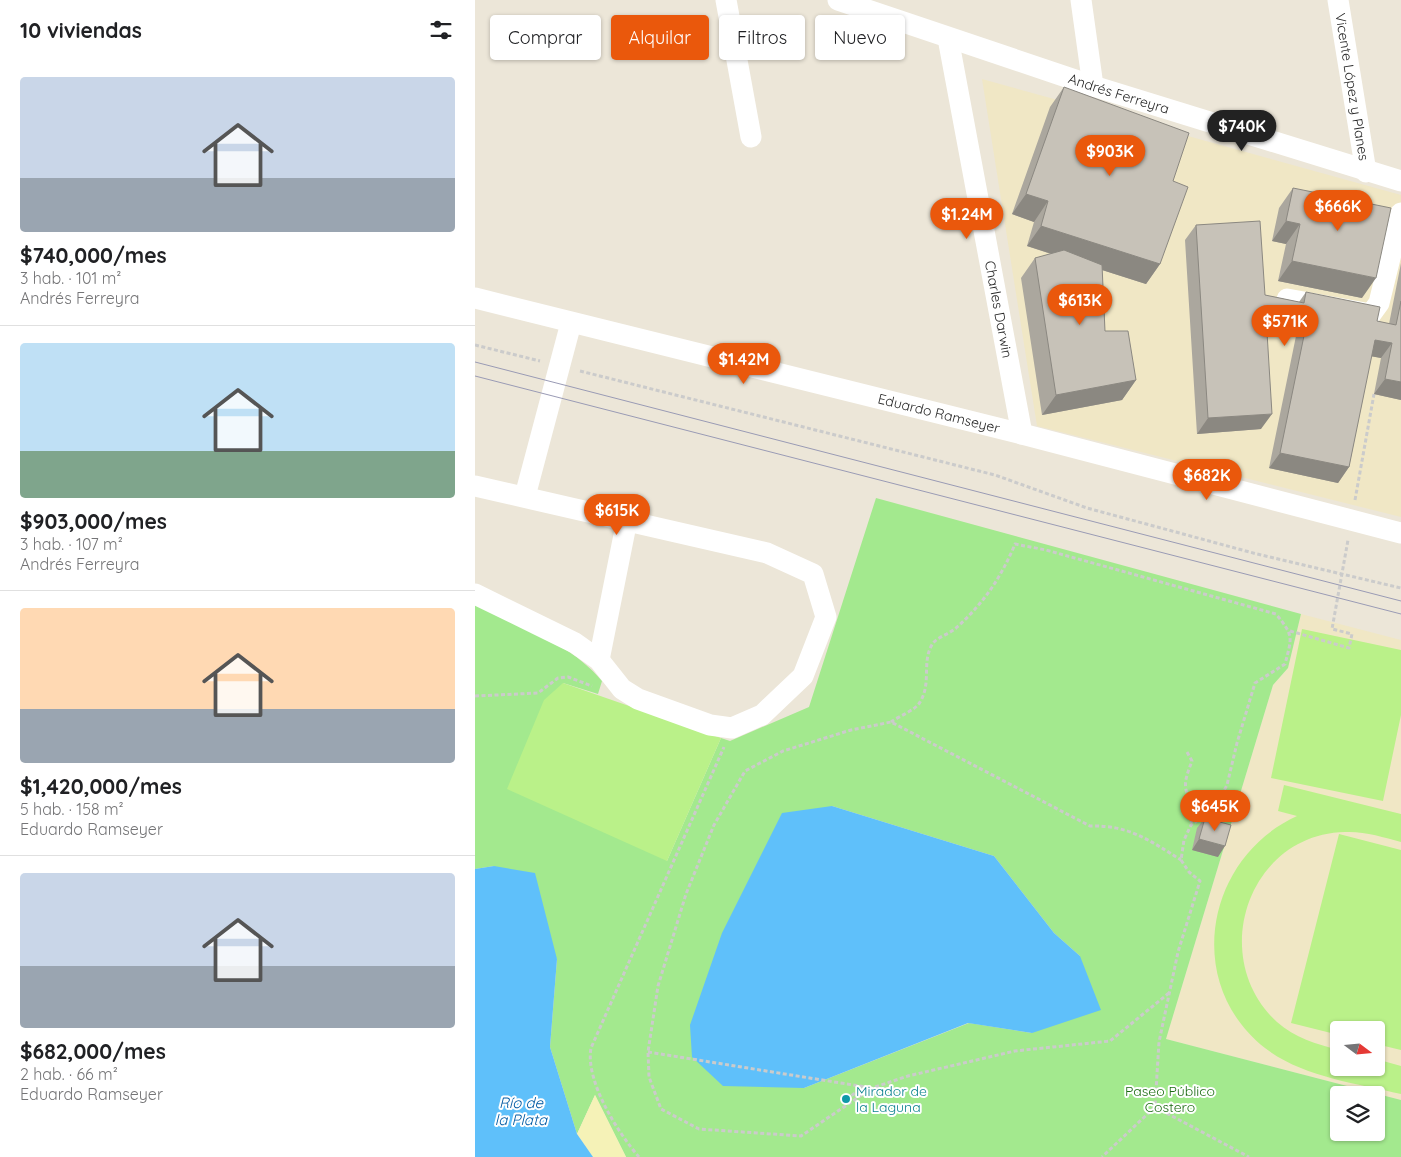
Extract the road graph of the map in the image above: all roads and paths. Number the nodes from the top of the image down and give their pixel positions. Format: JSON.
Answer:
{"nodes":[{"id":1,"x":725,"y":0,"type":"edge"},
{"id":2,"x":1081,"y":0,"type":"edge"},
{"id":3,"x":1338,"y":0,"type":"edge"},
{"id":4,"x":848,"y":2,"type":"edge"},
{"id":5,"x":948,"y":38,"type":"junction"},
{"id":6,"x":1093,"y":86,"type":"junction"},
{"id":7,"x":751,"y":137,"type":"dead end"},
{"id":8,"x":1367,"y":172,"type":"junction"},
{"id":9,"x":1401,"y":181,"type":"edge"},
{"id":10,"x":1401,"y":213,"type":"edge"},
{"id":11,"x":475,"y":298,"type":"edge"},
{"id":12,"x":1287,"y":298,"type":"edge"},
{"id":13,"x":571,"y":323,"type":"junction"},
{"id":14,"x":475,"y":345,"type":"edge"},
{"id":15,"x":549,"y":364,"type":"dead end"},
{"id":16,"x":571,"y":369,"type":"dead end"},
{"id":17,"x":1022,"y":434,"type":"junction"},
{"id":18,"x":475,"y":486,"type":"edge"},
{"id":19,"x":525,"y":496,"type":"junction"},
{"id":20,"x":627,"y":520,"type":"junction"},
{"id":21,"x":1401,"y":533,"type":"edge"},
{"id":22,"x":1401,"y":588,"type":"edge"},
{"id":23,"x":475,"y":594,"type":"edge"},
{"id":24,"x":1332,"y":629,"type":"dead end"},
{"id":25,"x":1290,"y":631,"type":"junction"},
{"id":26,"x":599,"y":660,"type":"junction"},
{"id":27,"x":595,"y":687,"type":"dead end"},
{"id":28,"x":475,"y":696,"type":"edge"},
{"id":29,"x":891,"y":722,"type":"junction"},
{"id":30,"x":732,"y":728,"type":"junction"},
{"id":31,"x":1187,"y":752,"type":"dead end"},
{"id":32,"x":1191,"y":825,"type":"junction"},
{"id":33,"x":1181,"y":860,"type":"junction"},
{"id":34,"x":1169,"y":994,"type":"junction"},
{"id":35,"x":648,"y":1052,"type":"junction"},
{"id":36,"x":872,"y":1088,"type":"junction"},
{"id":37,"x":863,"y":1094,"type":"junction"},
{"id":38,"x":846,"y":1099,"type":"dead end"},
{"id":39,"x":1155,"y":1107,"type":"junction"},
{"id":40,"x":639,"y":1157,"type":"edge"},
{"id":41,"x":1102,"y":1157,"type":"edge"},
{"id":42,"x":1249,"y":1157,"type":"edge"}],
"edges":[{"from":1,"to":7,"type":"street"},
{"from":2,"to":6,"type":"street"},
{"from":3,"to":8,"type":"street","name":"Vicente López y Planes"},
{"from":4,"to":5,"type":"street","name":"Andrés Ferreyra"},
{"from":5,"to":6,"type":"street","name":"Andrés Ferreyra"},
{"from":5,"to":17,"type":"street","name":"Charles Darwin"},
{"from":6,"to":8,"type":"street","name":"Andrés Ferreyra"},
{"from":8,"to":9,"type":"street","name":"Andrés Ferreyra"},
{"from":10,"to":12,"type":"street"},
{"from":11,"to":13,"type":"street","name":"Eduardo Ramseyer"},
{"from":13,"to":17,"type":"street","name":"Eduardo Ramseyer"},
{"from":13,"to":19,"type":"street"},
{"from":14,"to":15,"type":"path"},
{"from":16,"to":22,"type":"path"},
{"from":17,"to":21,"type":"street","name":"Eduardo Ramseyer"},
{"from":18,"to":19,"type":"street"},
{"from":19,"to":20,"type":"street"},
{"from":20,"to":26,"type":"street"},
{"from":20,"to":30,"type":"street"},
{"from":23,"to":26,"type":"street"},
{"from":24,"to":25,"type":"path"},
{"from":25,"to":29,"type":"path"},
{"from":25,"to":32,"type":"path"},
{"from":26,"to":30,"type":"street"},
{"from":27,"to":28,"type":"path"},
{"from":29,"to":33,"type":"path"},
{"from":29,"to":35,"type":"path"},
{"from":30,"to":40,"type":"path"},
{"from":31,"to":32,"type":"path"},
{"from":32,"to":33,"type":"path"},
{"from":33,"to":34,"type":"path"},
{"from":34,"to":36,"type":"path"},
{"from":34,"to":39,"type":"path"},
{"from":35,"to":36,"type":"path"},
{"from":35,"to":37,"type":"path"},
{"from":36,"to":37,"type":"path"},
{"from":37,"to":38,"type":"path"},
{"from":39,"to":41,"type":"path"},
{"from":39,"to":42,"type":"path"}]}
